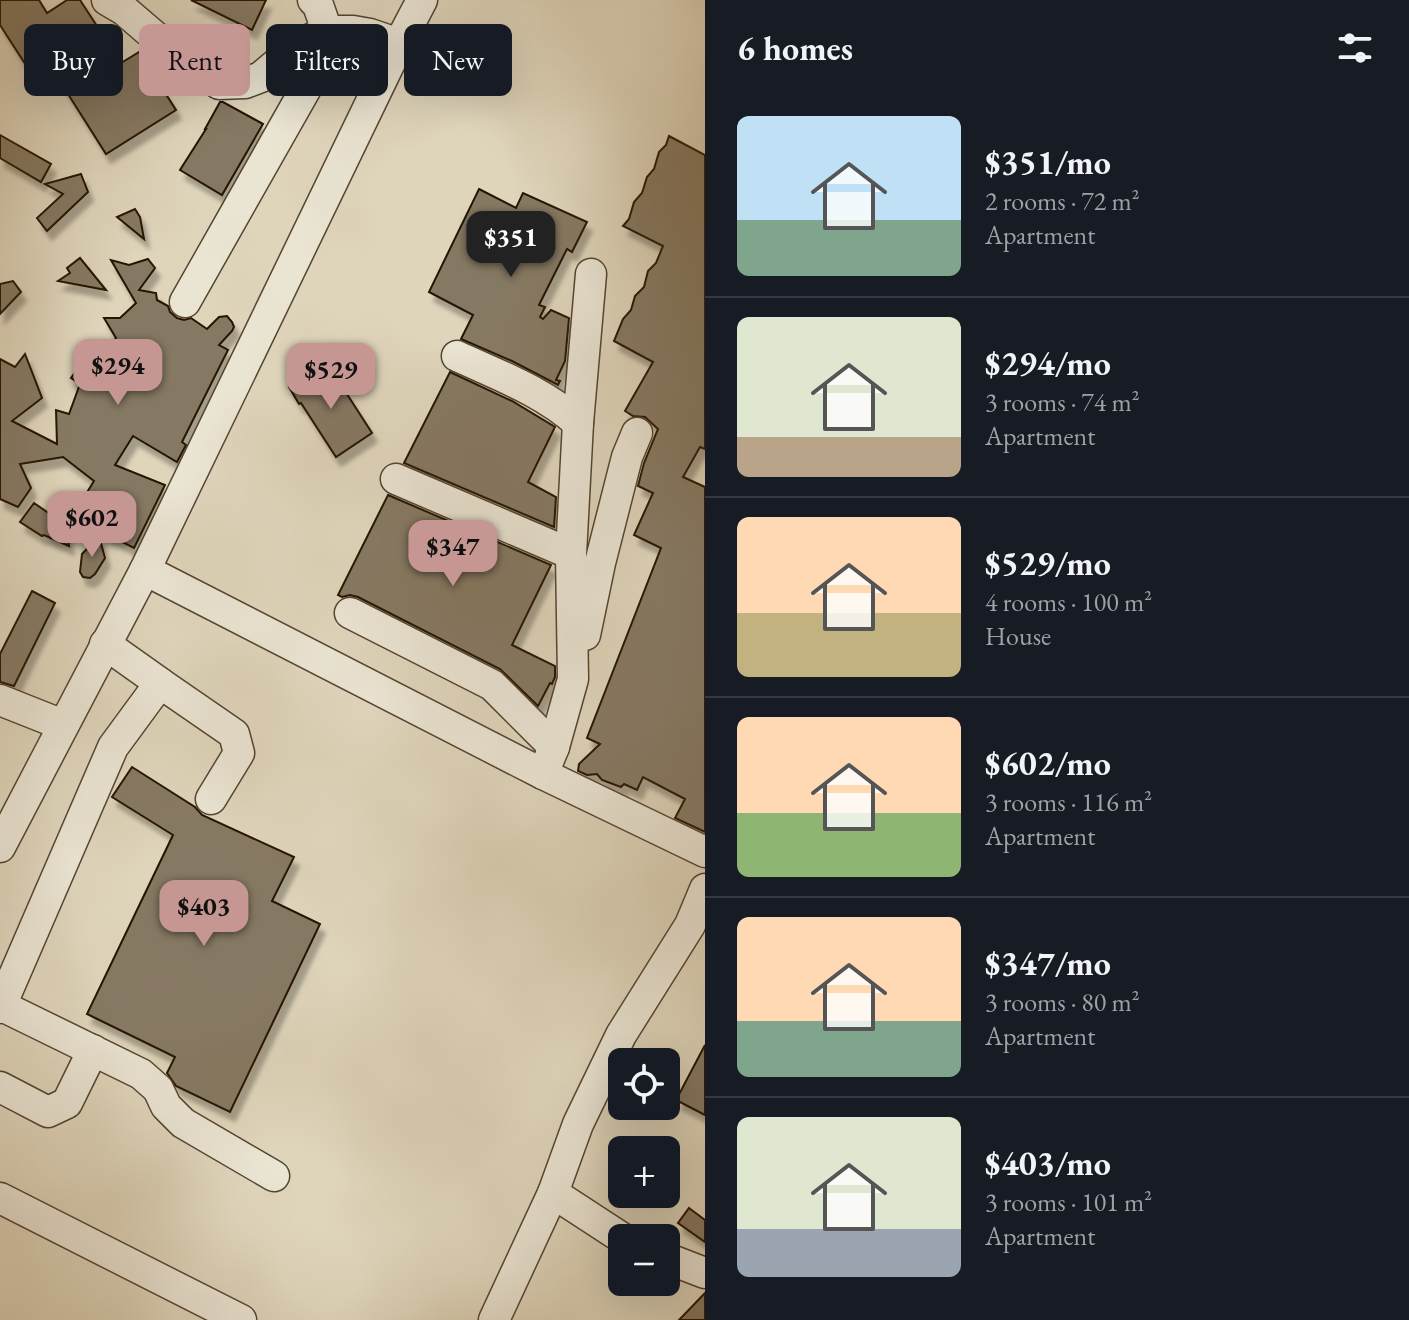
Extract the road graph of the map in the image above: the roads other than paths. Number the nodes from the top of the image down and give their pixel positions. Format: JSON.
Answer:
{"nodes":[{"id":1,"x":107,"y":0,"type":"edge"},
{"id":2,"x":313,"y":0,"type":"edge"},
{"id":3,"x":422,"y":0,"type":"edge"},
{"id":4,"x":325,"y":24,"type":"edge"},
{"id":5,"x":388,"y":40,"type":"edge"},
{"id":6,"x":399,"y":44,"type":"junction"},
{"id":7,"x":266,"y":73,"type":"edge"},
{"id":8,"x":302,"y":96,"type":"edge"},
{"id":9,"x":591,"y":274,"type":"dead end"},
{"id":10,"x":185,"y":302,"type":"dead end"},
{"id":11,"x":457,"y":356,"type":"dead end"},
{"id":12,"x":578,"y":423,"type":"junction"},
{"id":13,"x":637,"y":433,"type":"dead end"},
{"id":14,"x":396,"y":479,"type":"dead end"},
{"id":15,"x":571,"y":554,"type":"junction"},
{"id":16,"x":145,"y":570,"type":"junction"},
{"id":17,"x":350,"y":613,"type":"dead end"},
{"id":18,"x":105,"y":644,"type":"junction"},
{"id":19,"x":573,"y":679,"type":"junction"},
{"id":20,"x":160,"y":683,"type":"junction"},
{"id":21,"x":0,"y":700,"type":"edge"},
{"id":22,"x":63,"y":725,"type":"junction"},
{"id":23,"x":548,"y":760,"type":"junction"},
{"id":24,"x":211,"y":799,"type":"dead end"},
{"id":25,"x":0,"y":847,"type":"edge"},
{"id":26,"x":705,"y":852,"type":"edge"},
{"id":27,"x":705,"y":889,"type":"edge"},
{"id":28,"x":0,"y":1006,"type":"edge"},
{"id":29,"x":93,"y":1050,"type":"junction"},
{"id":30,"x":0,"y":1087,"type":"edge"},
{"id":31,"x":274,"y":1176,"type":"dead end"},
{"id":32,"x":553,"y":1193,"type":"junction"},
{"id":33,"x":0,"y":1198,"type":"edge"},
{"id":34,"x":608,"y":1229,"type":"edge"},
{"id":35,"x":680,"y":1263,"type":"edge"},
{"id":36,"x":705,"y":1273,"type":"edge"},
{"id":37,"x":241,"y":1320,"type":"edge"},
{"id":38,"x":494,"y":1320,"type":"edge"}],
"edges":[{"from":1,"to":7,"type":"street"},
{"from":2,"to":4,"type":"street"},
{"from":3,"to":6,"type":"street"},
{"from":5,"to":6,"type":"street"},
{"from":6,"to":16,"type":"street"},
{"from":8,"to":10,"type":"street"},
{"from":9,"to":12,"type":"street"},
{"from":11,"to":12,"type":"street"},
{"from":12,"to":15,"type":"street"},
{"from":13,"to":19,"type":"street"},
{"from":14,"to":15,"type":"street"},
{"from":15,"to":19,"type":"street"},
{"from":16,"to":18,"type":"street"},
{"from":16,"to":23,"type":"street"},
{"from":17,"to":23,"type":"street"},
{"from":18,"to":20,"type":"street"},
{"from":18,"to":22,"type":"street"},
{"from":19,"to":23,"type":"street"},
{"from":20,"to":24,"type":"street"},
{"from":20,"to":28,"type":"street"},
{"from":21,"to":22,"type":"street"},
{"from":22,"to":25,"type":"street"},
{"from":23,"to":26,"type":"street"},
{"from":27,"to":32,"type":"street"},
{"from":28,"to":29,"type":"street"},
{"from":29,"to":30,"type":"street"},
{"from":29,"to":31,"type":"street"},
{"from":32,"to":34,"type":"street"},
{"from":32,"to":38,"type":"street"},
{"from":33,"to":37,"type":"street"},
{"from":35,"to":36,"type":"street"}]}
